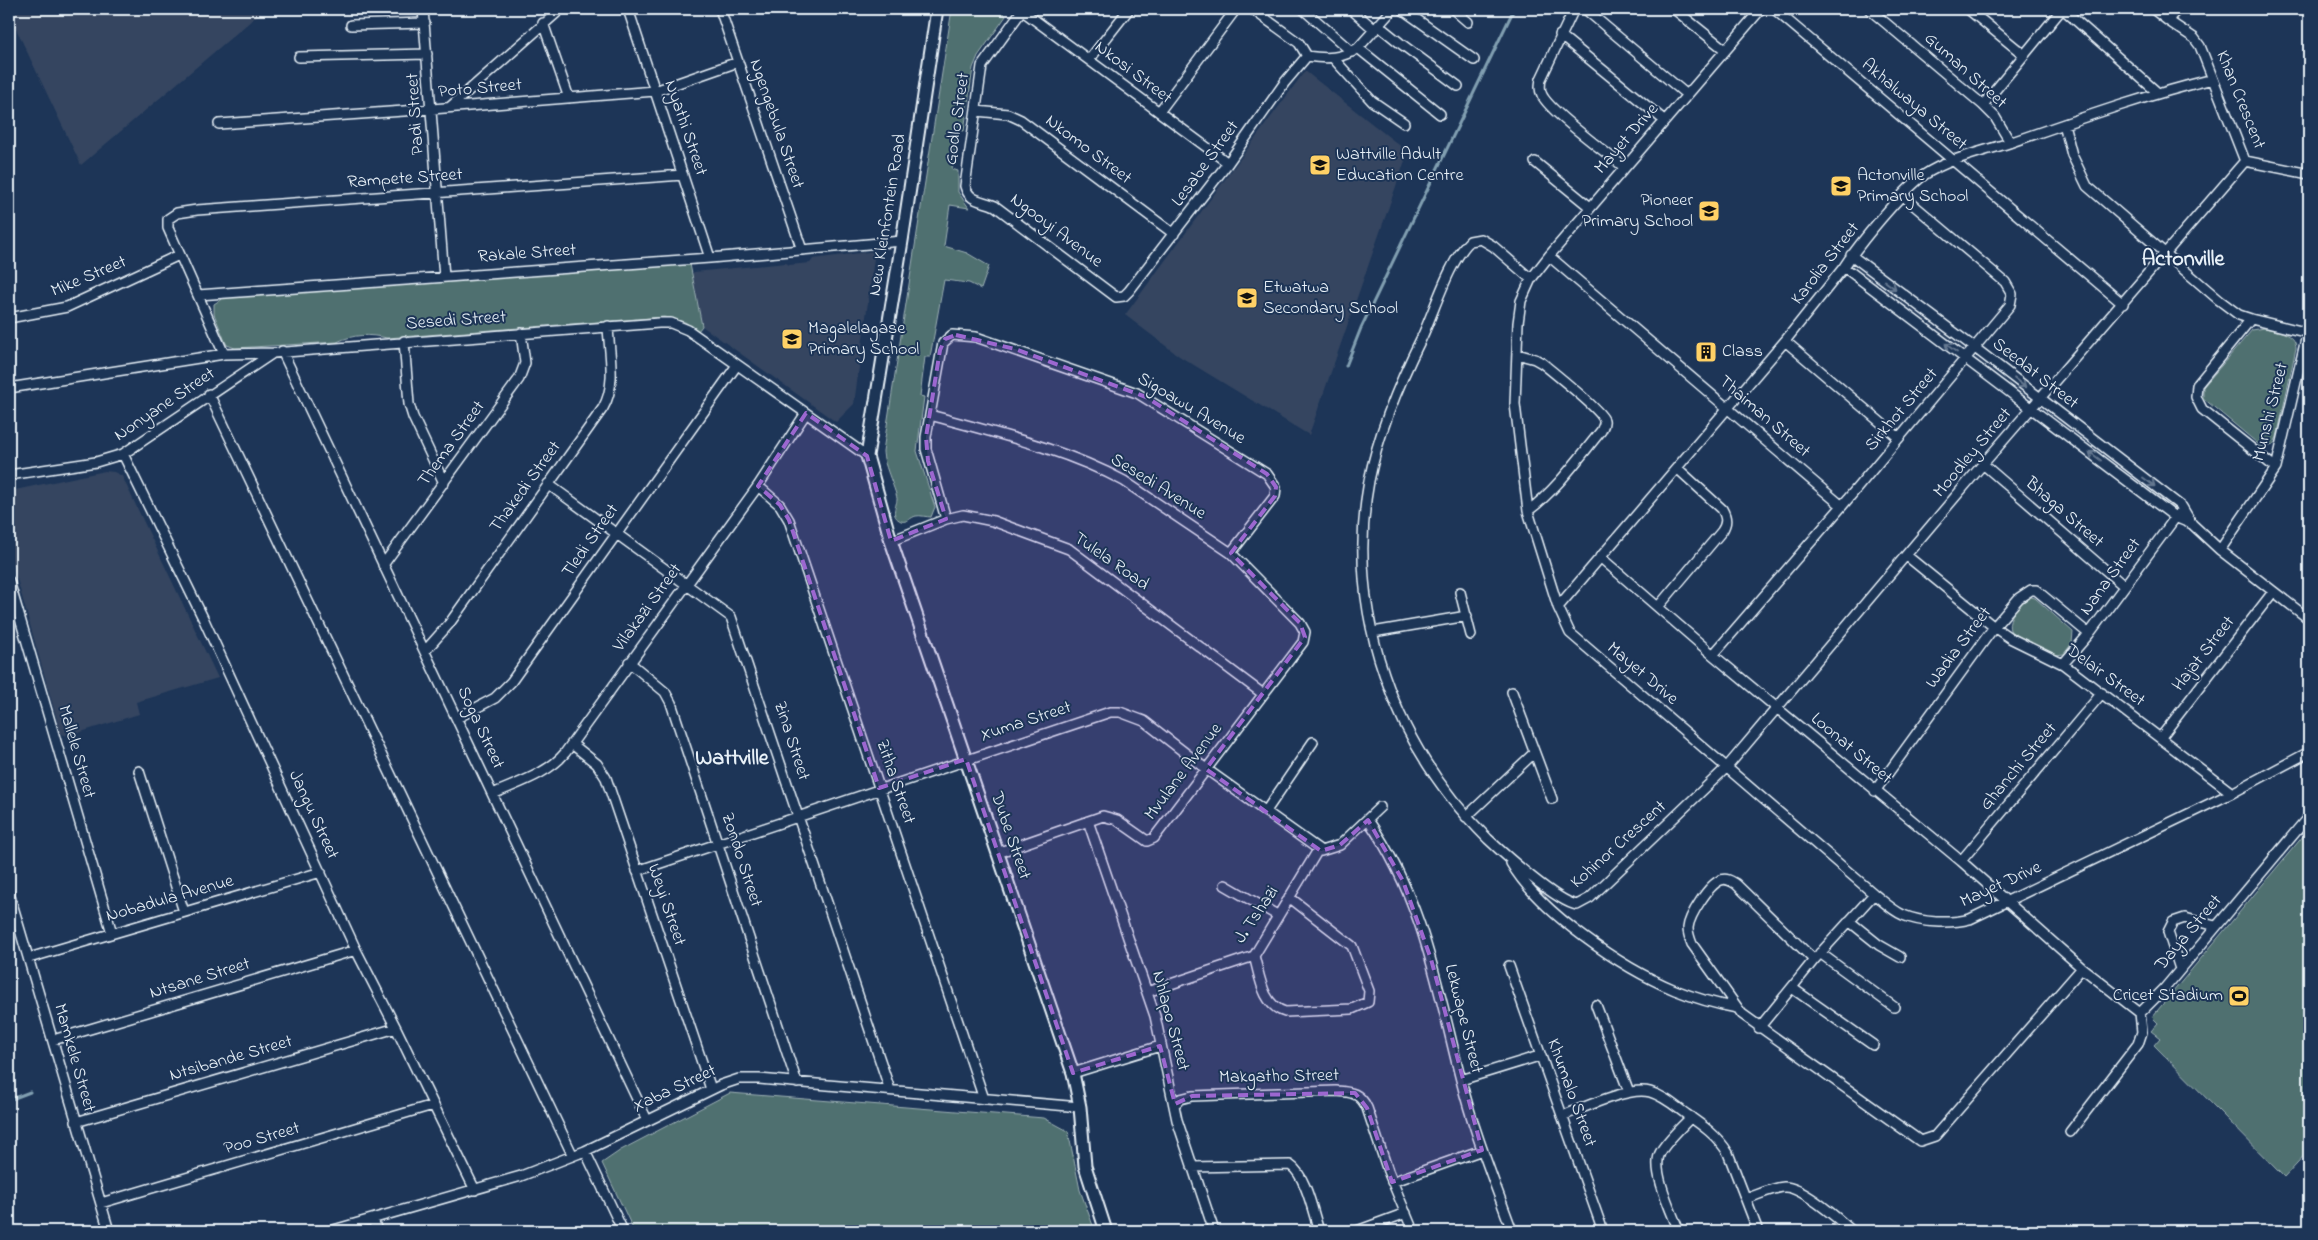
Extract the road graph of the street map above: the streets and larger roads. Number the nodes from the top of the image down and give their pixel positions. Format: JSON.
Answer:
{"nodes":[{"id":1,"x":424,"y":9,"type":"edge"},
{"id":2,"x":561,"y":9,"type":"edge"},
{"id":3,"x":628,"y":9,"type":"edge"},
{"id":4,"x":720,"y":9,"type":"edge"},
{"id":5,"x":937,"y":9,"type":"edge"},
{"id":6,"x":1021,"y":9,"type":"edge"},
{"id":7,"x":1129,"y":9,"type":"edge"},
{"id":8,"x":1236,"y":9,"type":"edge"},
{"id":9,"x":1252,"y":9,"type":"edge"},
{"id":10,"x":1303,"y":9,"type":"edge"},
{"id":11,"x":1352,"y":9,"type":"edge"},
{"id":12,"x":1393,"y":9,"type":"edge"},
{"id":13,"x":1402,"y":9,"type":"edge"},
{"id":14,"x":1453,"y":9,"type":"edge"},
{"id":15,"x":1574,"y":9,"type":"edge"},
{"id":16,"x":1585,"y":9,"type":"edge"},
{"id":17,"x":1674,"y":9,"type":"edge"},
{"id":18,"x":1761,"y":9,"type":"edge"},
{"id":19,"x":1774,"y":9,"type":"edge"},
{"id":20,"x":1869,"y":9,"type":"edge"},
{"id":21,"x":1968,"y":9,"type":"edge"},
{"id":22,"x":2063,"y":9,"type":"edge"},
{"id":23,"x":2153,"y":9,"type":"edge"},
{"id":24,"x":2178,"y":9,"type":"edge"},
{"id":25,"x":2167,"y":20,"type":"junction"},
{"id":26,"x":1468,"y":22,"type":"dead end"},
{"id":27,"x":425,"y":23,"type":"junction"},
{"id":28,"x":543,"y":23,"type":"junction"},
{"id":29,"x":350,"y":25,"type":"dead end"},
{"id":30,"x":1377,"y":28,"type":"junction"},
{"id":31,"x":1560,"y":35,"type":"junction"},
{"id":32,"x":1724,"y":49,"type":"junction"},
{"id":33,"x":1355,"y":50,"type":"junction"},
{"id":34,"x":428,"y":54,"type":"junction"},
{"id":35,"x":2023,"y":54,"type":"junction"},
{"id":36,"x":1307,"y":56,"type":"junction"},
{"id":37,"x":299,"y":57,"type":"dead end"},
{"id":38,"x":1333,"y":58,"type":"junction"},
{"id":39,"x":1090,"y":60,"type":"junction"},
{"id":40,"x":1474,"y":60,"type":"dead end"},
{"id":41,"x":738,"y":62,"type":"junction"},
{"id":42,"x":2212,"y":79,"type":"junction"},
{"id":43,"x":1458,"y":86,"type":"dead end"},
{"id":44,"x":655,"y":91,"type":"junction"},
{"id":45,"x":2158,"y":93,"type":"junction"},
{"id":46,"x":1687,"y":95,"type":"junction"},
{"id":47,"x":569,"y":98,"type":"junction"},
{"id":48,"x":1983,"y":105,"type":"junction"},
{"id":49,"x":450,"y":106,"type":"junction"},
{"id":50,"x":432,"y":109,"type":"junction"},
{"id":51,"x":976,"y":111,"type":"junction"},
{"id":52,"x":1159,"y":112,"type":"junction"},
{"id":53,"x":1440,"y":114,"type":"dead end"},
{"id":54,"x":1665,"y":120,"type":"junction"},
{"id":55,"x":1404,"y":123,"type":"dead end"},
{"id":56,"x":220,"y":124,"type":"dead end"},
{"id":57,"x":2064,"y":124,"type":"junction"},
{"id":58,"x":2010,"y":142,"type":"junction"},
{"id":59,"x":1954,"y":161,"type":"junction"},
{"id":60,"x":2245,"y":161,"type":"junction"},
{"id":61,"x":1534,"y":162,"type":"dead end"},
{"id":62,"x":1228,"y":163,"type":"junction"},
{"id":63,"x":1624,"y":167,"type":"junction"},
{"id":64,"x":2309,"y":174,"type":"edge"},
{"id":65,"x":684,"y":175,"type":"junction"},
{"id":66,"x":965,"y":186,"type":"joint"},
{"id":67,"x":438,"y":193,"type":"junction"},
{"id":68,"x":1903,"y":196,"type":"junction"},
{"id":69,"x":1590,"y":207,"type":"junction"},
{"id":70,"x":1174,"y":234,"type":"junction"},
{"id":71,"x":902,"y":241,"type":"junction"},
{"id":72,"x":802,"y":250,"type":"junction"},
{"id":73,"x":2164,"y":254,"type":"junction"},
{"id":74,"x":179,"y":255,"type":"junction"},
{"id":75,"x":1549,"y":256,"type":"junction"},
{"id":76,"x":1851,"y":256,"type":"junction"},
{"id":77,"x":710,"y":258,"type":"junction"},
{"id":78,"x":1844,"y":267,"type":"junction"},
{"id":79,"x":444,"y":277,"type":"junction"},
{"id":80,"x":1530,"y":279,"type":"junction"},
{"id":81,"x":1130,"y":291,"type":"joint"},
{"id":82,"x":198,"y":295,"type":"junction"},
{"id":83,"x":2123,"y":304,"type":"junction"},
{"id":84,"x":9,"y":318,"type":"edge"},
{"id":85,"x":2251,"y":320,"type":"junction"},
{"id":86,"x":608,"y":326,"type":"junction"},
{"id":87,"x":2309,"y":330,"type":"edge"},
{"id":88,"x":521,"y":333,"type":"junction"},
{"id":89,"x":404,"y":341,"type":"junction"},
{"id":90,"x":1785,"y":341,"type":"junction"},
{"id":91,"x":1975,"y":348,"type":"junction"},
{"id":92,"x":282,"y":351,"type":"junction"},
{"id":93,"x":272,"y":353,"type":"junction"},
{"id":94,"x":224,"y":354,"type":"junction"},
{"id":95,"x":1517,"y":354,"type":"junction"},
{"id":96,"x":1966,"y":359,"type":"junction"},
{"id":97,"x":737,"y":365,"type":"junction"},
{"id":98,"x":9,"y":388,"type":"edge"},
{"id":99,"x":210,"y":394,"type":"junction"},
{"id":100,"x":2040,"y":398,"type":"junction"},
{"id":101,"x":1728,"y":407,"type":"junction"},
{"id":102,"x":2032,"y":408,"type":"junction"},
{"id":103,"x":806,"y":414,"type":"junction"},
{"id":104,"x":930,"y":415,"type":"junction"},
{"id":105,"x":1899,"y":438,"type":"junction"},
{"id":106,"x":123,"y":454,"type":"junction"},
{"id":107,"x":867,"y":456,"type":"junction"},
{"id":108,"x":1983,"y":464,"type":"junction"},
{"id":109,"x":1677,"y":468,"type":"junction"},
{"id":110,"x":2276,"y":468,"type":"junction"},
{"id":111,"x":9,"y":475,"type":"edge"},
{"id":112,"x":444,"y":483,"type":"junction"},
{"id":113,"x":548,"y":484,"type":"junction"},
{"id":114,"x":758,"y":486,"type":"junction"},
{"id":115,"x":1842,"y":506,"type":"junction"},
{"id":116,"x":2182,"y":507,"type":"junction"},
{"id":117,"x":1528,"y":512,"type":"junction"},
{"id":118,"x":2176,"y":517,"type":"junction"},
{"id":119,"x":946,"y":519,"type":"junction"},
{"id":120,"x":2192,"y":524,"type":"junction"},
{"id":121,"x":616,"y":534,"type":"junction"},
{"id":122,"x":891,"y":541,"type":"junction"},
{"id":123,"x":2220,"y":550,"type":"junction"},
{"id":124,"x":1231,"y":553,"type":"junction"},
{"id":125,"x":1907,"y":556,"type":"junction"},
{"id":126,"x":1600,"y":557,"type":"junction"},
{"id":127,"x":383,"y":565,"type":"junction"},
{"id":128,"x":9,"y":581,"type":"edge"},
{"id":129,"x":686,"y":584,"type":"junction"},
{"id":130,"x":2124,"y":586,"type":"junction"},
{"id":131,"x":1460,"y":592,"type":"dead end"},
{"id":132,"x":2273,"y":592,"type":"junction"},
{"id":133,"x":1558,"y":607,"type":"junction"},
{"id":134,"x":1658,"y":607,"type":"junction"},
{"id":135,"x":1288,"y":610,"type":"joint"},
{"id":136,"x":1467,"y":616,"type":"junction"},
{"id":137,"x":2309,"y":619,"type":"edge"},
{"id":138,"x":1994,"y":627,"type":"junction"},
{"id":139,"x":1373,"y":632,"type":"junction"},
{"id":140,"x":2089,"y":634,"type":"junction"},
{"id":141,"x":1471,"y":635,"type":"dead end"},
{"id":142,"x":425,"y":651,"type":"junction"},
{"id":143,"x":1713,"y":655,"type":"junction"},
{"id":144,"x":629,"y":662,"type":"junction"},
{"id":145,"x":2063,"y":664,"type":"junction"},
{"id":146,"x":1512,"y":692,"type":"dead end"},
{"id":147,"x":2102,"y":693,"type":"junction"},
{"id":148,"x":1262,"y":694,"type":"junction"},
{"id":149,"x":1778,"y":709,"type":"junction"},
{"id":150,"x":457,"y":718,"type":"junction"},
{"id":151,"x":2160,"y":737,"type":"junction"},
{"id":152,"x":1313,"y":742,"type":"dead end"},
{"id":153,"x":572,"y":744,"type":"junction"},
{"id":154,"x":1534,"y":754,"type":"junction"},
{"id":155,"x":2308,"y":757,"type":"edge"},
{"id":156,"x":966,"y":759,"type":"junction"},
{"id":157,"x":1727,"y":767,"type":"junction"},
{"id":158,"x":1206,"y":769,"type":"junction"},
{"id":159,"x":139,"y":771,"type":"dead end"},
{"id":160,"x":880,"y":788,"type":"junction"},
{"id":161,"x":1875,"y":791,"type":"junction"},
{"id":162,"x":2232,"y":793,"type":"junction"},
{"id":163,"x":493,"y":794,"type":"junction"},
{"id":164,"x":1552,"y":800,"type":"dead end"},
{"id":165,"x":1380,"y":807,"type":"dead end"},
{"id":166,"x":1266,"y":811,"type":"junction"},
{"id":167,"x":798,"y":816,"type":"junction"},
{"id":168,"x":2309,"y":816,"type":"edge"},
{"id":169,"x":1466,"y":817,"type":"junction"},
{"id":170,"x":1368,"y":820,"type":"junction"},
{"id":171,"x":1088,"y":821,"type":"junction"},
{"id":172,"x":718,"y":843,"type":"junction"},
{"id":173,"x":1318,"y":850,"type":"junction"},
{"id":174,"x":997,"y":853,"type":"junction"},
{"id":175,"x":1508,"y":858,"type":"junction"},
{"id":176,"x":1961,"y":862,"type":"junction"},
{"id":177,"x":637,"y":871,"type":"junction"},
{"id":178,"x":321,"y":872,"type":"junction"},
{"id":179,"x":1225,"y":885,"type":"dead end"},
{"id":180,"x":9,"y":894,"type":"edge"},
{"id":181,"x":1874,"y":894,"type":"junction"},
{"id":182,"x":1289,"y":897,"type":"junction"},
{"id":183,"x":2007,"y":902,"type":"junction"},
{"id":184,"x":184,"y":912,"type":"junction"},
{"id":185,"x":1277,"y":915,"type":"junction"},
{"id":186,"x":1850,"y":921,"type":"junction"},
{"id":187,"x":2215,"y":926,"type":"junction"},
{"id":188,"x":112,"y":933,"type":"junction"},
{"id":189,"x":356,"y":950,"type":"junction"},
{"id":190,"x":1254,"y":956,"type":"junction"},
{"id":191,"x":1817,"y":956,"type":"junction"},
{"id":192,"x":1900,"y":957,"type":"dead end"},
{"id":193,"x":28,"y":958,"type":"junction"},
{"id":194,"x":1509,"y":966,"type":"dead end"},
{"id":195,"x":2082,"y":968,"type":"junction"},
{"id":196,"x":2180,"y":969,"type":"junction"},
{"id":197,"x":1792,"y":988,"type":"junction"},
{"id":198,"x":1147,"y":992,"type":"junction"},
{"id":199,"x":1596,"y":1005,"type":"dead end"},
{"id":200,"x":1894,"y":1007,"type":"dead end"},
{"id":201,"x":1737,"y":1008,"type":"junction"},
{"id":202,"x":2140,"y":1013,"type":"junction"},
{"id":203,"x":396,"y":1028,"type":"junction"},
{"id":204,"x":1760,"y":1028,"type":"junction"},
{"id":205,"x":53,"y":1040,"type":"junction"},
{"id":206,"x":1873,"y":1045,"type":"dead end"},
{"id":207,"x":1160,"y":1046,"type":"junction"},
{"id":208,"x":1539,"y":1056,"type":"junction"},
{"id":209,"x":1073,"y":1073,"type":"junction"},
{"id":210,"x":1461,"y":1080,"type":"junction"},
{"id":211,"x":797,"y":1083,"type":"junction"},
{"id":212,"x":711,"y":1089,"type":"junction"},
{"id":213,"x":890,"y":1090,"type":"junction"},
{"id":214,"x":1629,"y":1092,"type":"junction"},
{"id":215,"x":984,"y":1100,"type":"junction"},
{"id":216,"x":1175,"y":1104,"type":"junction"},
{"id":217,"x":433,"y":1106,"type":"junction"},
{"id":218,"x":1080,"y":1107,"type":"junction"},
{"id":219,"x":1562,"y":1116,"type":"junction"},
{"id":220,"x":1691,"y":1117,"type":"junction"},
{"id":221,"x":647,"y":1120,"type":"junction"},
{"id":222,"x":76,"y":1122,"type":"junction"},
{"id":223,"x":2070,"y":1132,"type":"dead end"},
{"id":224,"x":1482,"y":1150,"type":"junction"},
{"id":225,"x":586,"y":1151,"type":"junction"},
{"id":226,"x":573,"y":1156,"type":"junction"},
{"id":227,"x":1192,"y":1167,"type":"junction"},
{"id":228,"x":1392,"y":1182,"type":"junction"},
{"id":229,"x":474,"y":1190,"type":"junction"},
{"id":230,"x":1746,"y":1199,"type":"junction"},
{"id":231,"x":100,"y":1203,"type":"junction"},
{"id":232,"x":1406,"y":1213,"type":"junction"},
{"id":233,"x":373,"y":1218,"type":"junction"},
{"id":234,"x":109,"y":1231,"type":"edge"},
{"id":235,"x":330,"y":1231,"type":"edge"},
{"id":236,"x":377,"y":1231,"type":"edge"},
{"id":237,"x":623,"y":1231,"type":"edge"},
{"id":238,"x":1106,"y":1231,"type":"edge"},
{"id":239,"x":1214,"y":1231,"type":"edge"},
{"id":240,"x":1319,"y":1231,"type":"edge"},
{"id":241,"x":1357,"y":1231,"type":"edge"},
{"id":242,"x":1413,"y":1231,"type":"edge"},
{"id":243,"x":1512,"y":1231,"type":"edge"},
{"id":244,"x":1603,"y":1231,"type":"edge"},
{"id":245,"x":1679,"y":1231,"type":"edge"},
{"id":246,"x":1758,"y":1231,"type":"edge"},
{"id":247,"x":1852,"y":1231,"type":"edge"}],
"edges":[{"from":1,"to":27,"type":"street","name":"Padi Street"},
{"from":2,"to":28,"type":"street","name":"Padi Street"},
{"from":3,"to":44,"type":"street","name":"Nyathi Street"},
{"from":4,"to":41,"type":"street","name":"Ngengebula Street"},
{"from":5,"to":71,"type":"street","name":"New Kleinfontein Road"},
{"from":6,"to":39,"type":"street","name":"Nkosi Street"},
{"from":6,"to":51,"type":"street","name":"Godlo Street"},
{"from":7,"to":39,"type":"street"},
{"from":8,"to":52,"type":"street"},
{"from":9,"to":36,"type":"street"},
{"from":10,"to":33,"type":"street"},
{"from":11,"to":30,"type":"street"},
{"from":12,"to":30,"type":"street"},
{"from":13,"to":40,"type":"street"},
{"from":14,"to":26,"type":"street"},
{"from":15,"to":31,"type":"street"},
{"from":16,"to":46,"type":"street"},
{"from":17,"to":32,"type":"street"},
{"from":18,"to":32,"type":"street","name":"Mayet Drive"},
{"from":19,"to":59,"type":"street","name":"Akhalwaya Street"},
{"from":20,"to":48,"type":"street","name":"Guman Street"},
{"from":21,"to":35,"type":"street"},
{"from":22,"to":35,"type":"street"},
{"from":22,"to":45,"type":"street"},
{"from":23,"to":25,"type":"street","name":"Khan Crescent"},
{"from":24,"to":25,"type":"street"},
{"from":25,"to":42,"type":"street","name":"Khan Crescent"},
{"from":27,"to":29,"type":"street"},
{"from":27,"to":34,"type":"street","name":"Padi Street"},
{"from":28,"to":47,"type":"street"},
{"from":28,"to":49,"type":"street","name":"Padi Street"},
{"from":30,"to":33,"type":"street"},
{"from":30,"to":43,"type":"street"},
{"from":31,"to":54,"type":"street"},
{"from":31,"to":63,"type":"street"},
{"from":32,"to":46,"type":"street","name":"Mayet Drive"},
{"from":33,"to":38,"type":"street"},
{"from":33,"to":53,"type":"street"},
{"from":34,"to":37,"type":"street"},
{"from":34,"to":50,"type":"street","name":"Padi Street"},
{"from":35,"to":48,"type":"street"},
{"from":36,"to":38,"type":"street"},
{"from":36,"to":62,"type":"street","name":"Lesabe Street"},
{"from":38,"to":55,"type":"street"},
{"from":39,"to":52,"type":"street","name":"Nkosi Street"},
{"from":41,"to":44,"type":"street","name":"Poto Street"},
{"from":41,"to":72,"type":"street","name":"Ngengebula Street"},
{"from":42,"to":45,"type":"street","name":"Karolia Street"},
{"from":42,"to":60,"type":"street","name":"Khan Crescent"},
{"from":44,"to":47,"type":"street","name":"Poto Street"},
{"from":44,"to":65,"type":"street","name":"Nyathi Street"},
{"from":45,"to":57,"type":"street","name":"Karolia Street"},
{"from":46,"to":54,"type":"street","name":"Mayet Drive"},
{"from":47,"to":49,"type":"street","name":"Poto Street"},
{"from":48,"to":58,"type":"street","name":"Guman Street"},
{"from":49,"to":50,"type":"street","name":"Poto Street"},
{"from":50,"to":56,"type":"street","name":"Poto Street"},
{"from":50,"to":67,"type":"street","name":"Padi Street"},
{"from":51,"to":66,"type":"street","name":"Godlo Street"},
{"from":51,"to":70,"type":"street","name":"Nkomo Street"},
{"from":52,"to":62,"type":"street","name":"Nkosi Street"},
{"from":54,"to":63,"type":"street","name":"Mayet Drive"},
{"from":57,"to":58,"type":"street","name":"Karolia Street"},
{"from":57,"to":73,"type":"street"},
{"from":58,"to":59,"type":"street","name":"Karolia Street"},
{"from":59,"to":68,"type":"street","name":"Karolia Street"},
{"from":59,"to":83,"type":"street","name":"Akhalwaya Street"},
{"from":60,"to":64,"type":"street","name":"Khan Crescent"},
{"from":60,"to":73,"type":"street","name":"Moodley Street"},
{"from":61,"to":69,"type":"street"},
{"from":62,"to":70,"type":"street","name":"Lesabe Street"},
{"from":63,"to":69,"type":"street","name":"Mayet Drive"},
{"from":65,"to":67,"type":"street","name":"Rampete Street"},
{"from":65,"to":77,"type":"street","name":"Nyathi Street"},
{"from":66,"to":81,"type":"street","name":"Ngooyi Avenue"},
{"from":67,"to":74,"type":"street","name":"Rampete Street"},
{"from":67,"to":79,"type":"street","name":"Padi Street"},
{"from":68,"to":76,"type":"street","name":"Karolia Street"},
{"from":68,"to":91,"type":"street","name":"Sirkhot Street"},
{"from":69,"to":75,"type":"street","name":"Mayet Drive"},
{"from":70,"to":81,"type":"street","name":"Lesabe Street"},
{"from":71,"to":72,"type":"street","name":"Rakale Street"},
{"from":71,"to":107,"type":"street","name":"New Kleinfontein Road"},
{"from":72,"to":77,"type":"street","name":"Rakale Street"},
{"from":73,"to":83,"type":"street","name":"Moodley Street"},
{"from":73,"to":85,"type":"street"},
{"from":74,"to":82,"type":"street"},
{"from":74,"to":84,"type":"street","name":"Mike Street"},
{"from":75,"to":80,"type":"street","name":"Mayet Drive"},
{"from":75,"to":101,"type":"street","name":"Thaiman Street"},
{"from":76,"to":78,"type":"street","name":"Karolia Street"},
{"from":76,"to":91,"type":"street","name":"Seedat Street","one_way":true},
{"from":77,"to":79,"type":"street","name":"Rakale Street"},
{"from":78,"to":90,"type":"street","name":"Karolia Street"},
{"from":96,"to":78,"type":"street","name":"Seedat Street","one_way":true},
{"from":79,"to":82,"type":"street","name":"Rakale Street"},
{"from":80,"to":95,"type":"street","name":"Mayet Drive"},
{"from":80,"to":139,"type":"street","name":"Kohinor Crescent"},
{"from":82,"to":94,"type":"street"},
{"from":83,"to":100,"type":"street","name":"Moodley Street"},
{"from":85,"to":87,"type":"street"},
{"from":85,"to":110,"type":"street"},
{"from":86,"to":88,"type":"street","name":"Sesedi Street"},
{"from":86,"to":97,"type":"street","name":"Sesedi Street"},
{"from":86,"to":113,"type":"street","name":"Thakedi Street"},
{"from":87,"to":110,"type":"street","name":"Munshi Street"},
{"from":88,"to":89,"type":"street","name":"Sesedi Street"},
{"from":88,"to":112,"type":"street","name":"Thema Street"},
{"from":89,"to":92,"type":"street","name":"Sesedi Street"},
{"from":89,"to":112,"type":"street"},
{"from":90,"to":101,"type":"street","name":"Karolia Street"},
{"from":90,"to":105,"type":"street"},
{"from":91,"to":96,"type":"street","name":"Sirkhot Street"},
{"from":91,"to":100,"type":"street","name":"Seedat Street","one_way":true},
{"from":92,"to":93,"type":"street","name":"Sesedi Street"},
{"from":92,"to":127,"type":"street","name":"Soga Street"},
{"from":93,"to":94,"type":"street","name":"Sesedi Street"},
{"from":93,"to":99,"type":"street","name":"Nonyane Street"},
{"from":94,"to":98,"type":"street","name":"Sesedi Street"},
{"from":95,"to":117,"type":"street","name":"Mayet Drive"},
{"from":95,"to":117,"type":"street"},
{"from":96,"to":102,"type":"street","name":"Seedat Street"},
{"from":96,"to":105,"type":"street","name":"Sirkhot Street"},
{"from":97,"to":103,"type":"street","name":"Sesedi Street"},
{"from":97,"to":121,"type":"street","name":"Tledi Street"},
{"from":99,"to":106,"type":"street","name":"Nonyane Street"},
{"from":99,"to":226,"type":"street"},
{"from":100,"to":102,"type":"street","name":"Moodley Street"},
{"from":100,"to":116,"type":"street","name":"Seedat Street","one_way":true},
{"from":101,"to":109,"type":"street","name":"Karolia Street"},
{"from":101,"to":115,"type":"street","name":"Thaiman Street"},
{"from":102,"to":108,"type":"street","name":"Moodley Street"},
{"from":118,"to":102,"type":"street","name":"Seedat Street","one_way":true},
{"from":103,"to":107,"type":"street","name":"Sesedi Street"},
{"from":103,"to":114,"type":"street","name":"Vilakazi Street"},
{"from":104,"to":119,"type":"street"},
{"from":104,"to":124,"type":"street","name":"Sesedi Avenue"},
{"from":104,"to":124,"type":"street","name":"Sigoawu Avenue"},
{"from":105,"to":115,"type":"street","name":"Sirkhot Street"},
{"from":106,"to":111,"type":"street","name":"Nonyane Street"},
{"from":106,"to":178,"type":"street","name":"Jangu Street"},
{"from":107,"to":122,"type":"street","name":"Dube Street"},
{"from":108,"to":125,"type":"street","name":"Moodley Street"},
{"from":108,"to":130,"type":"street","name":"Bhaga Street"},
{"from":109,"to":126,"type":"street","name":"Karolia Street"},
{"from":109,"to":134,"type":"street"},
{"from":110,"to":123,"type":"street","name":"Munshi Street"},
{"from":112,"to":127,"type":"street","name":"Thema Street"},
{"from":113,"to":121,"type":"street","name":"Zina Street"},
{"from":113,"to":142,"type":"street","name":"Thakedi Street"},
{"from":114,"to":129,"type":"street","name":"Vilakazi Street"},
{"from":114,"to":160,"type":"street","name":"Zitha Street"},
{"from":115,"to":143,"type":"street","name":"Sirkhot Street"},
{"from":116,"to":118,"type":"street","name":"Nana Street"},
{"from":116,"to":120,"type":"street","name":"Seedat Street"},
{"from":117,"to":133,"type":"street","name":"Mayet Drive"},
{"from":118,"to":120,"type":"street","name":"Seedat Street"},
{"from":118,"to":130,"type":"street","name":"Nana Street"},
{"from":119,"to":122,"type":"street","name":"Tulela Road"},
{"from":119,"to":148,"type":"street","name":"Tulela Road"},
{"from":120,"to":123,"type":"street","name":"Seedat Street"},
{"from":121,"to":129,"type":"street","name":"Zina Street"},
{"from":121,"to":150,"type":"street","name":"Tledi Street"},
{"from":122,"to":156,"type":"street","name":"Dube Street"},
{"from":123,"to":132,"type":"street","name":"Seedat Street"},
{"from":124,"to":135,"type":"street","name":"Sesedi Avenue"},
{"from":125,"to":138,"type":"street","name":"Delair Street"},
{"from":125,"to":149,"type":"street","name":"Moodley Street"},
{"from":126,"to":133,"type":"street","name":"Karolia Street"},
{"from":126,"to":134,"type":"street","name":"Loonat Street"},
{"from":127,"to":142,"type":"street","name":"Soga Street"},
{"from":128,"to":188,"type":"street","name":"Mallele Street"},
{"from":129,"to":144,"type":"street","name":"Vilakazi Street"},
{"from":129,"to":167,"type":"street","name":"Zina Street"},
{"from":130,"to":140,"type":"street","name":"Nana Street"},
{"from":131,"to":136,"type":"street"},
{"from":132,"to":137,"type":"street","name":"Seedat Street"},
{"from":132,"to":151,"type":"street","name":"Hajat Street"},
{"from":133,"to":157,"type":"street","name":"Mayet Drive"},
{"from":134,"to":143,"type":"street","name":"Loonat Street"},
{"from":135,"to":148,"type":"street","name":"Mvulane Avenue"},
{"from":136,"to":139,"type":"street"},
{"from":136,"to":141,"type":"street"},
{"from":138,"to":140,"type":"street","name":"Wadia Street"},
{"from":138,"to":145,"type":"street","name":"Delair Street"},
{"from":138,"to":161,"type":"street","name":"Wadia Street"},
{"from":139,"to":169,"type":"street","name":"Kohinor Crescent"},
{"from":140,"to":145,"type":"street","name":"Nana Street"},
{"from":142,"to":150,"type":"street","name":"Soga Street"},
{"from":143,"to":149,"type":"street","name":"Loonat Street"},
{"from":144,"to":153,"type":"street","name":"Vilakazi Street"},
{"from":144,"to":172,"type":"street","name":"Zondo Street"},
{"from":145,"to":147,"type":"street","name":"Delair Street"},
{"from":146,"to":154,"type":"street"},
{"from":147,"to":151,"type":"street","name":"Delair Street"},
{"from":147,"to":176,"type":"street","name":"Ghanchi Street"},
{"from":148,"to":158,"type":"street","name":"Mvulane Avenue"},
{"from":149,"to":157,"type":"street","name":"Moodley Street"},
{"from":149,"to":161,"type":"street","name":"Loonat Street"},
{"from":150,"to":163,"type":"street","name":"Soga Street"},
{"from":151,"to":162,"type":"street","name":"Delair Street"},
{"from":152,"to":166,"type":"street"},
{"from":153,"to":163,"type":"street","name":"Vilakazi Street"},
{"from":153,"to":177,"type":"street","name":"Weyi Street"},
{"from":154,"to":164,"type":"street"},
{"from":154,"to":169,"type":"street"},
{"from":155,"to":162,"type":"street","name":"Mayet Drive"},
{"from":156,"to":158,"type":"street","name":"Xuma Street"},
{"from":156,"to":160,"type":"street","name":"Xuma Street"},
{"from":156,"to":174,"type":"street","name":"Dube Street"},
{"from":157,"to":175,"type":"street","name":"Kohinor Crescent"},
{"from":157,"to":181,"type":"street","name":"Mayet Drive"},
{"from":158,"to":166,"type":"street","name":"Xuma Street"},
{"from":158,"to":171,"type":"street","name":"Mvulane Avenue"},
{"from":159,"to":184,"type":"street"},
{"from":160,"to":167,"type":"street","name":"Xuma Street"},
{"from":160,"to":215,"type":"street","name":"Zitha Street"},
{"from":161,"to":176,"type":"street","name":"Loonat Street"},
{"from":162,"to":183,"type":"street","name":"Mayet Drive"},
{"from":163,"to":221,"type":"street","name":"Soga Street"},
{"from":165,"to":170,"type":"street"},
{"from":166,"to":173,"type":"street","name":"Xuma Street"},
{"from":167,"to":172,"type":"street","name":"Xuma Street"},
{"from":167,"to":213,"type":"street","name":"Zina Street"},
{"from":168,"to":187,"type":"street","name":"Daya Street"},
{"from":169,"to":175,"type":"street","name":"Kohinor Crescent"},
{"from":170,"to":173,"type":"street"},
{"from":170,"to":210,"type":"street","name":"Lekwape Street"},
{"from":171,"to":174,"type":"street","name":"Mvulane Avenue"},
{"from":171,"to":198,"type":"street","name":"Nhlapo Street"},
{"from":172,"to":177,"type":"street","name":"Xuma Street"},
{"from":172,"to":211,"type":"street","name":"Zondo Street"},
{"from":173,"to":182,"type":"street","name":"J. Tshazi"},
{"from":174,"to":209,"type":"street","name":"Dube Street"},
{"from":175,"to":201,"type":"street"},
{"from":176,"to":183,"type":"street","name":"Loonat Street"},
{"from":177,"to":212,"type":"street","name":"Weyi Street"},
{"from":178,"to":184,"type":"street","name":"Nobadula Avenue"},
{"from":178,"to":189,"type":"street","name":"Jangu Street"},
{"from":179,"to":185,"type":"street"},
{"from":180,"to":193,"type":"street","name":"Mamkele Street"},
{"from":181,"to":183,"type":"street","name":"Mayet Drive"},
{"from":181,"to":186,"type":"street"},
{"from":182,"to":185,"type":"street","name":"J. Tshazi"},
{"from":182,"to":190,"type":"street"},
{"from":183,"to":195,"type":"street","name":"Loonat Street"},
{"from":184,"to":188,"type":"street","name":"Nobadula Avenue"},
{"from":185,"to":190,"type":"street","name":"J. Tshazi"},
{"from":186,"to":191,"type":"street"},
{"from":186,"to":192,"type":"street"},
{"from":187,"to":196,"type":"street","name":"Daya Street"},
{"from":187,"to":196,"type":"street"},
{"from":188,"to":193,"type":"street","name":"Nobadula Avenue"},
{"from":189,"to":203,"type":"street","name":"Jangu Street"},
{"from":189,"to":205,"type":"street","name":"Ntsane Street"},
{"from":190,"to":198,"type":"street","name":"J. Tshazi"},
{"from":191,"to":197,"type":"street"},
{"from":191,"to":200,"type":"street"},
{"from":191,"to":201,"type":"street"},
{"from":193,"to":205,"type":"street","name":"Mamkele Street"},
{"from":194,"to":208,"type":"street","name":"Khumalo Street"},
{"from":195,"to":202,"type":"street"},
{"from":195,"to":204,"type":"street"},
{"from":196,"to":202,"type":"street","name":"Daya Street"},
{"from":197,"to":204,"type":"street"},
{"from":197,"to":206,"type":"street"},
{"from":198,"to":207,"type":"street","name":"Nhlapo Street"},
{"from":199,"to":214,"type":"street"},
{"from":201,"to":204,"type":"street"},
{"from":202,"to":223,"type":"street"},
{"from":203,"to":217,"type":"street","name":"Jangu Street"},
{"from":203,"to":222,"type":"street","name":"Ntsibande Street"},
{"from":205,"to":222,"type":"street","name":"Mamkele Street"},
{"from":207,"to":209,"type":"street"},
{"from":207,"to":216,"type":"street","name":"Nhlapo Street"},
{"from":208,"to":210,"type":"street"},
{"from":208,"to":219,"type":"street","name":"Khumalo Street"},
{"from":209,"to":218,"type":"street","name":"Dube Street"},
{"from":210,"to":224,"type":"street","name":"Lekwape Street"},
{"from":211,"to":212,"type":"street","name":"Xaba Street"},
{"from":211,"to":213,"type":"street","name":"Xaba Street"},
{"from":212,"to":221,"type":"street","name":"Xaba Street"},
{"from":213,"to":215,"type":"street","name":"Xaba Street"},
{"from":214,"to":219,"type":"street"},
{"from":214,"to":220,"type":"street"},
{"from":215,"to":218,"type":"street","name":"Xaba Street"},
{"from":216,"to":227,"type":"street","name":"Nhlapo Street"},
{"from":216,"to":228,"type":"street","name":"Makgatho Street"},
{"from":217,"to":229,"type":"street","name":"Jangu Street"},
{"from":217,"to":231,"type":"street","name":"Poo Street"},
{"from":218,"to":238,"type":"street","name":"Dube Street"},
{"from":219,"to":244,"type":"street","name":"Khumalo Street"},
{"from":220,"to":230,"type":"street"},
{"from":220,"to":245,"type":"street"},
{"from":221,"to":225,"type":"street","name":"Xaba Street"},
{"from":222,"to":231,"type":"street","name":"Mamkele Street"},
{"from":224,"to":228,"type":"street"},
{"from":224,"to":243,"type":"street","name":"Lekwape Street"},
{"from":225,"to":226,"type":"street","name":"Xaba Street"},
{"from":225,"to":237,"type":"street"},
{"from":226,"to":229,"type":"street","name":"Xaba Street"},
{"from":227,"to":239,"type":"street","name":"Nhlapo Street"},
{"from":227,"to":240,"type":"street"},
{"from":228,"to":232,"type":"street","name":"Makgatho Street"},
{"from":229,"to":233,"type":"street","name":"Xaba Street"},
{"from":230,"to":246,"type":"street"},
{"from":230,"to":247,"type":"street"},
{"from":231,"to":234,"type":"street","name":"Mamkele Street"},
{"from":232,"to":241,"type":"street"},
{"from":232,"to":242,"type":"street","name":"Makgatho Street"},
{"from":233,"to":235,"type":"street","name":"Xaba Street"},
{"from":233,"to":236,"type":"street"}]}
